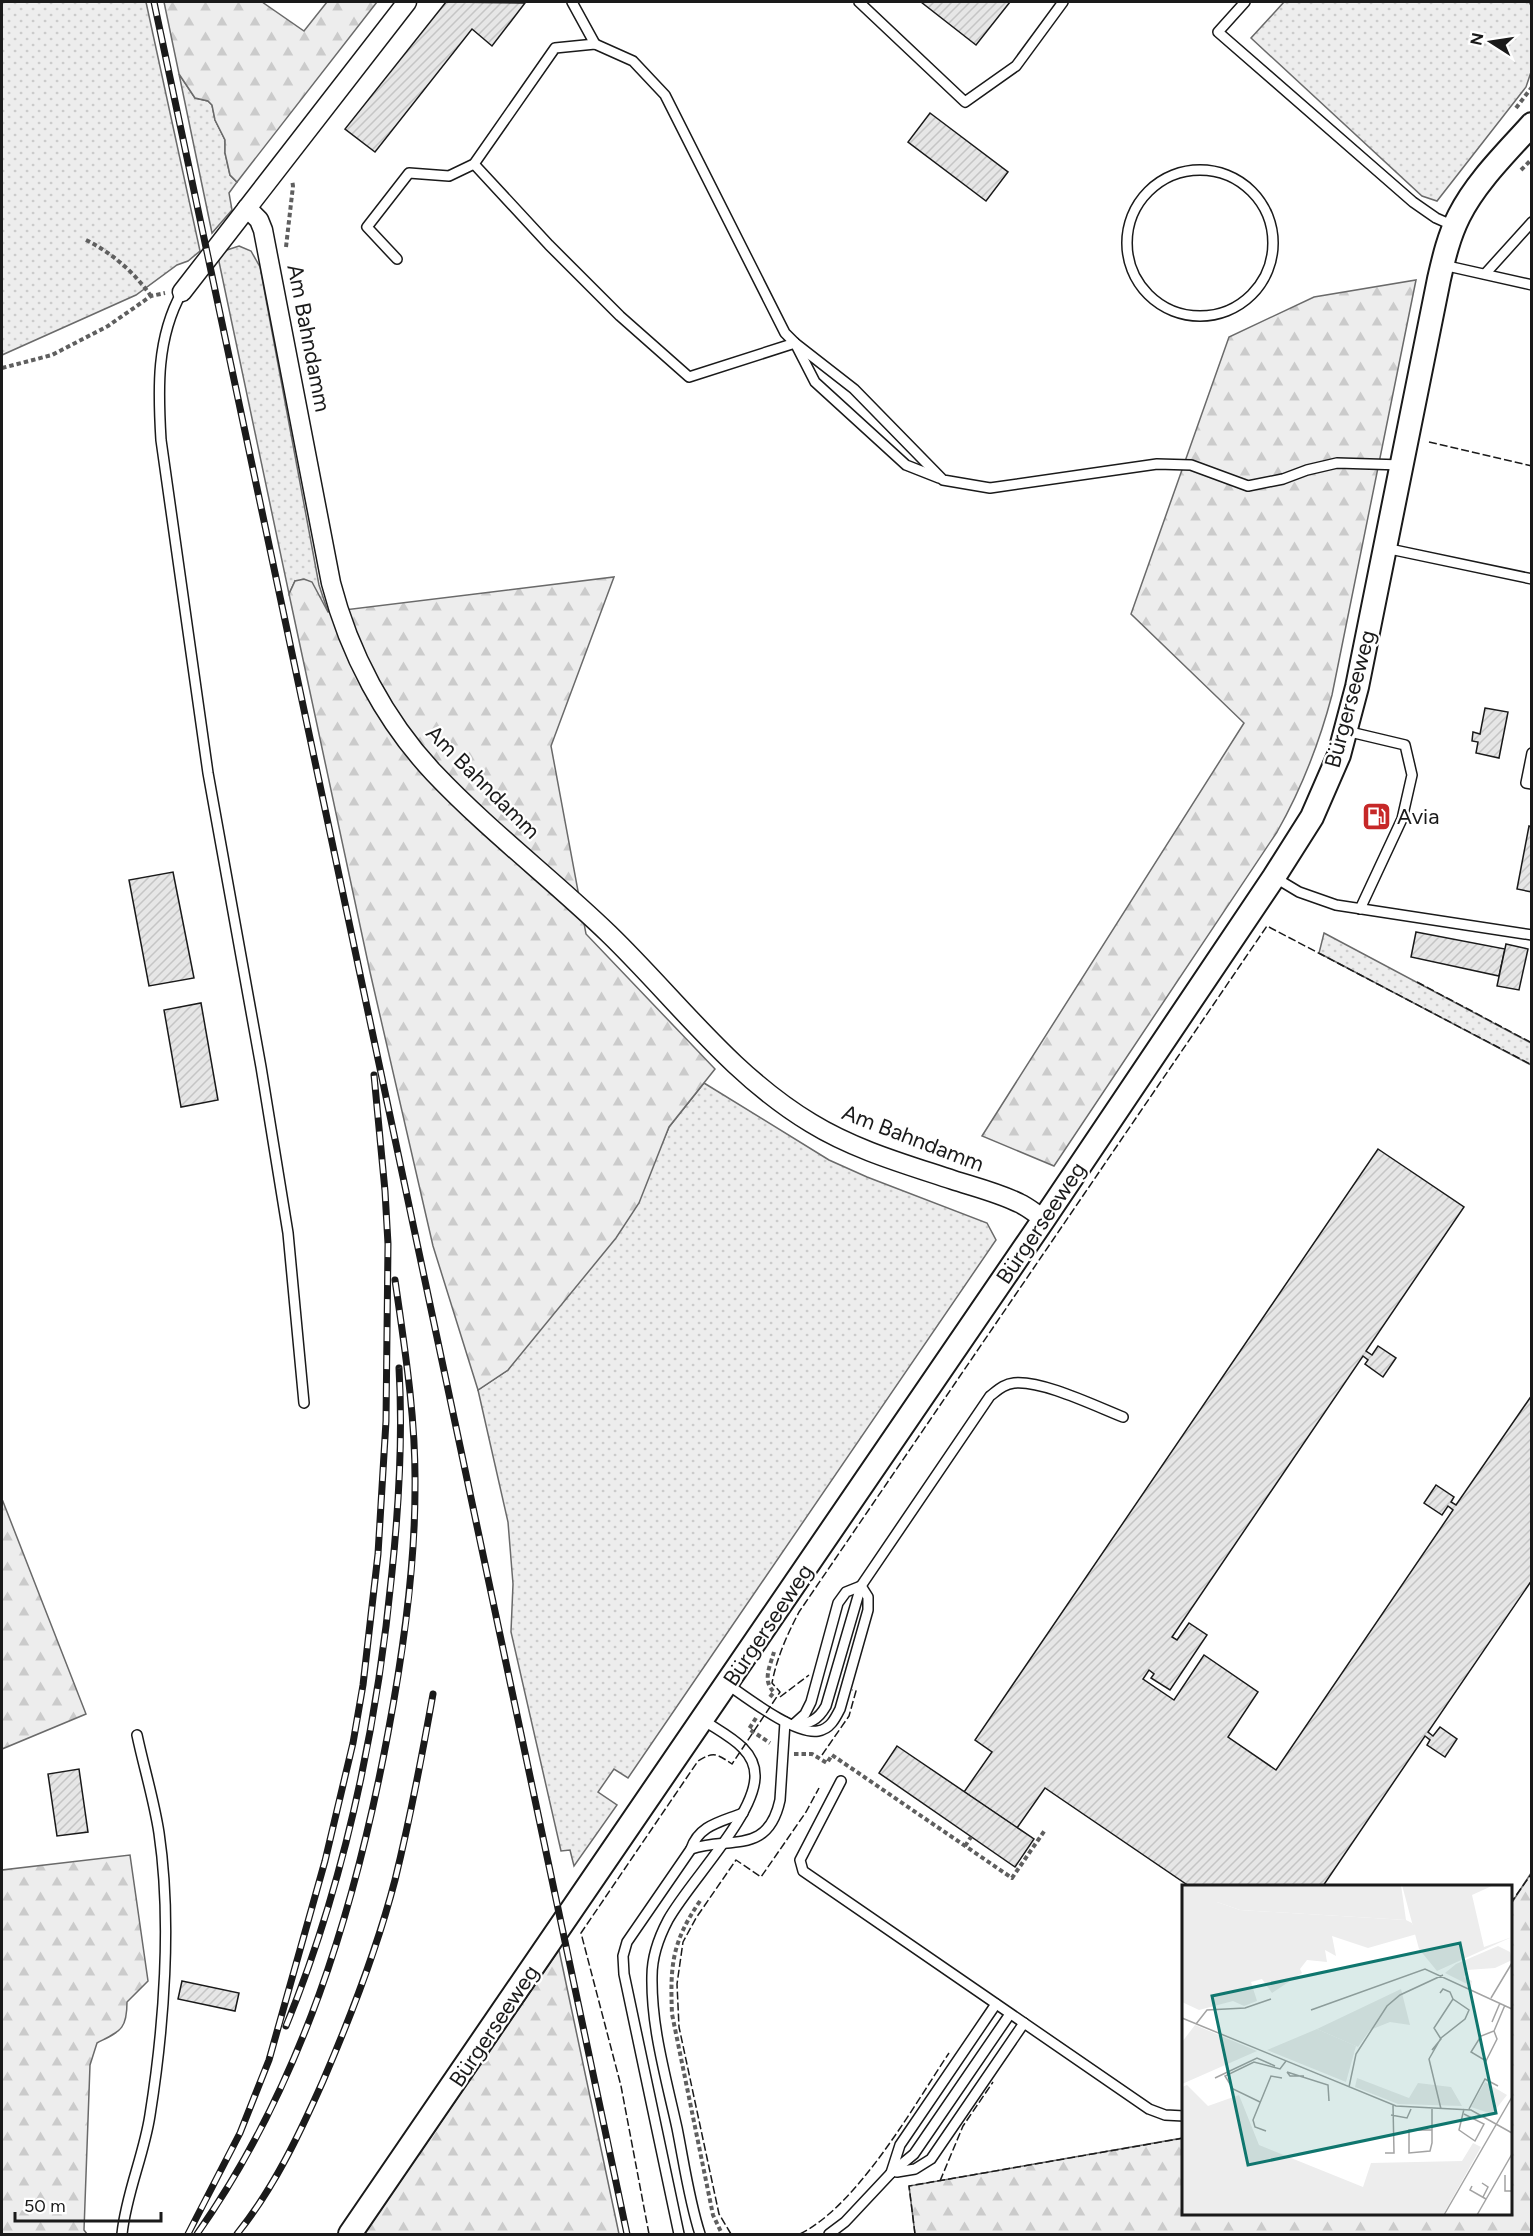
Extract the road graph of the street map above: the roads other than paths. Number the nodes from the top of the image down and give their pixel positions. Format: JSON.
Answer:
{"nodes":[{"id":1,"x":407,"y":2,"type":"edge"},
{"id":2,"x":572,"y":2,"type":"edge"},
{"id":3,"x":859,"y":2,"type":"edge"},
{"id":4,"x":1063,"y":2,"type":"edge"},
{"id":5,"x":1245,"y":2,"type":"edge"},
{"id":6,"x":595,"y":44,"type":"junction"},
{"id":7,"x":1523,"y":118,"type":"edge"},
{"id":8,"x":474,"y":165,"type":"junction"},
{"id":9,"x":247,"y":208,"type":"junction"},
{"id":10,"x":1532,"y":222,"type":"edge"},
{"id":11,"x":1454,"y":226,"type":"junction"},
{"id":12,"x":397,"y":259,"type":"dead end"},
{"id":13,"x":1442,"y":265,"type":"junction"},
{"id":14,"x":1485,"y":274,"type":"junction"},
{"id":15,"x":1532,"y":285,"type":"edge"},
{"id":16,"x":182,"y":292,"type":"joint"},
{"id":17,"x":1250,"y":296,"type":"joint"},
{"id":18,"x":795,"y":344,"type":"junction"},
{"id":19,"x":1402,"y":465,"type":"junction"},
{"id":20,"x":943,"y":480,"type":"junction"},
{"id":21,"x":1385,"y":548,"type":"junction"},
{"id":22,"x":1532,"y":579,"type":"edge"},
{"id":23,"x":1346,"y":731,"type":"junction"},
{"id":24,"x":1532,"y":753,"type":"edge"},
{"id":25,"x":1532,"y":784,"type":"edge"},
{"id":26,"x":1275,"y":877,"type":"junction"},
{"id":27,"x":1360,"y":909,"type":"junction"},
{"id":28,"x":1532,"y":935,"type":"edge"},
{"id":29,"x":1044,"y":1219,"type":"junction"},
{"id":30,"x":304,"y":1403,"type":"dead end"},
{"id":31,"x":1123,"y":1417,"type":"dead end"},
{"id":32,"x":861,"y":1586,"type":"junction"},
{"id":33,"x":727,"y":1684,"type":"junction"},
{"id":34,"x":703,"y":1720,"type":"junction"},
{"id":35,"x":790,"y":1723,"type":"junction"},
{"id":36,"x":137,"y":1735,"type":"dead end"},
{"id":37,"x":841,"y":1780,"type":"dead end"},
{"id":38,"x":743,"y":1813,"type":"junction"},
{"id":39,"x":721,"y":1845,"type":"junction"},
{"id":40,"x":690,"y":1849,"type":"junction"},
{"id":41,"x":996,"y":2004,"type":"junction"},
{"id":42,"x":1010,"y":2014,"type":"junction"},
{"id":43,"x":1024,"y":2023,"type":"junction"},
{"id":44,"x":1182,"y":2116,"type":"edge"},
{"id":45,"x":891,"y":2173,"type":"junction"},
{"id":46,"x":122,"y":2235,"type":"edge"},
{"id":47,"x":350,"y":2235,"type":"edge"},
{"id":48,"x":679,"y":2235,"type":"edge"},
{"id":49,"x":700,"y":2235,"type":"edge"},
{"id":50,"x":829,"y":2235,"type":"edge"}],
"edges":[{"from":1,"to":9,"type":"street"},
{"from":2,"to":6,"type":"lane"},
{"from":3,"to":4,"type":"lane"},
{"from":5,"to":11,"type":"lane"},
{"from":6,"to":8,"type":"lane"},
{"from":6,"to":18,"type":"lane"},
{"from":7,"to":11,"type":"street","name":"Bürgerseeweg"},
{"from":8,"to":12,"type":"lane"},
{"from":8,"to":18,"type":"lane"},
{"from":9,"to":16,"type":"street"},
{"from":9,"to":29,"type":"street","name":"Am Bahndamm"},
{"from":10,"to":14,"type":"lane"},
{"from":11,"to":13,"type":"street","name":"Bürgerseeweg"},
{"from":13,"to":14,"type":"lane"},
{"from":13,"to":19,"type":"street","name":"Bürgerseeweg"},
{"from":14,"to":15,"type":"lane"},
{"from":16,"to":30,"type":"lane"},
{"from":17,"to":17,"type":"lane"},
{"from":18,"to":20,"type":"lane"},
{"from":18,"to":20,"type":"lane"},
{"from":19,"to":20,"type":"lane"},
{"from":19,"to":21,"type":"street","name":"Bürgerseeweg"},
{"from":21,"to":22,"type":"lane"},
{"from":21,"to":23,"type":"street","name":"Bürgerseeweg"},
{"from":23,"to":26,"type":"street","name":"Bürgerseeweg"},
{"from":23,"to":27,"type":"lane"},
{"from":24,"to":25,"type":"lane"},
{"from":26,"to":27,"type":"lane"},
{"from":26,"to":29,"type":"street","name":"Bürgerseeweg"},
{"from":27,"to":28,"type":"lane"},
{"from":29,"to":33,"type":"street","name":"Bürgerseeweg"},
{"from":31,"to":32,"type":"lane"},
{"from":32,"to":35,"type":"lane"},
{"from":32,"to":35,"type":"lane"},
{"from":32,"to":35,"type":"lane"},
{"from":33,"to":34,"type":"street","name":"Bürgerseeweg"},
{"from":33,"to":35,"type":"lane"},
{"from":34,"to":38,"type":"lane"},
{"from":34,"to":47,"type":"street","name":"Bürgerseeweg"},
{"from":35,"to":39,"type":"lane"},
{"from":36,"to":46,"type":"lane"},
{"from":37,"to":41,"type":"lane"},
{"from":38,"to":39,"type":"lane"},
{"from":38,"to":40,"type":"lane"},
{"from":39,"to":40,"type":"lane"},
{"from":39,"to":49,"type":"lane"},
{"from":40,"to":48,"type":"lane"},
{"from":41,"to":42,"type":"lane"},
{"from":41,"to":45,"type":"lane"},
{"from":42,"to":43,"type":"lane"},
{"from":42,"to":45,"type":"lane"},
{"from":43,"to":44,"type":"lane"},
{"from":43,"to":45,"type":"lane"},
{"from":45,"to":50,"type":"lane"}]}
